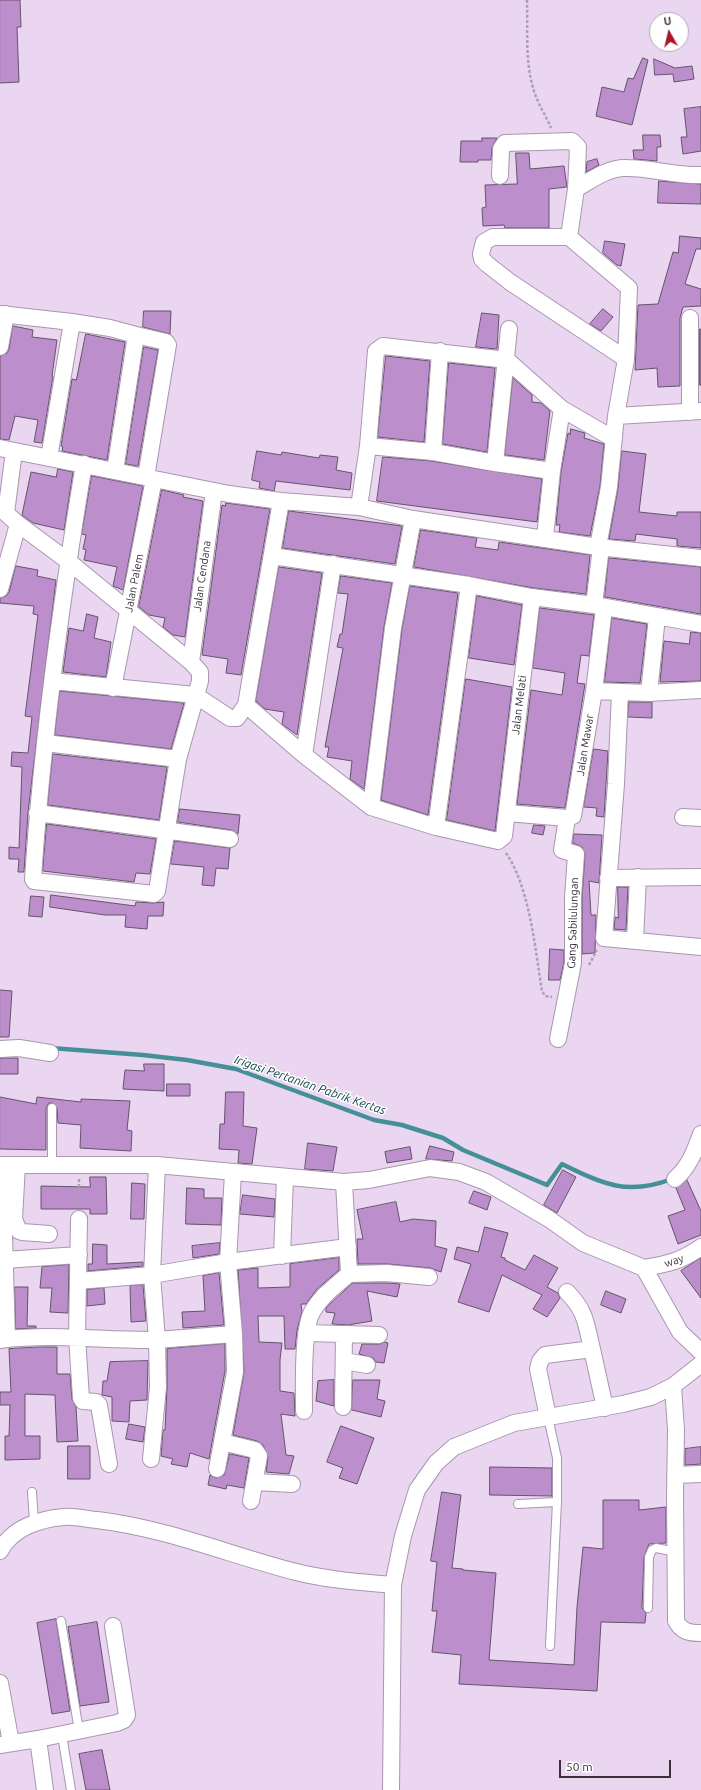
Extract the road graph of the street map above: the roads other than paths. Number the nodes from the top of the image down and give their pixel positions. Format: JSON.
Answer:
{"nodes":[{"id":1,"x":684,"y":175,"type":"junction"},
{"id":2,"x":701,"y":175,"type":"edge"},
{"id":3,"x":500,"y":176,"type":"dead end"},
{"id":4,"x":701,"y":182,"type":"edge"},
{"id":5,"x":576,"y":189,"type":"junction"},
{"id":6,"x":569,"y":237,"type":"junction"},
{"id":7,"x":3,"y":314,"type":"edge"},
{"id":8,"x":690,"y":318,"type":"dead end"},
{"id":9,"x":72,"y":322,"type":"junction"},
{"id":10,"x":509,"y":329,"type":"dead end"},
{"id":11,"x":136,"y":335,"type":"junction"},
{"id":12,"x":0,"y":347,"type":"edge"},
{"id":13,"x":440,"y":351,"type":"junction"},
{"id":14,"x":626,"y":359,"type":"junction"},
{"id":15,"x":507,"y":360,"type":"junction"},
{"id":16,"x":562,"y":410,"type":"junction"},
{"id":17,"x":695,"y":411,"type":"edge"},
{"id":18,"x":616,"y":416,"type":"junction"},
{"id":19,"x":614,"y":439,"type":"junction"},
{"id":20,"x":368,"y":446,"type":"junction"},
{"id":21,"x":7,"y":450,"type":"edge"},
{"id":22,"x":433,"y":452,"type":"junction"},
{"id":23,"x":49,"y":458,"type":"junction"},
{"id":24,"x":495,"y":463,"type":"junction"},
{"id":25,"x":84,"y":464,"type":"junction"},
{"id":26,"x":116,"y":471,"type":"junction"},
{"id":27,"x":552,"y":471,"type":"junction"},
{"id":28,"x":150,"y":478,"type":"junction"},
{"id":29,"x":214,"y":491,"type":"junction"},
{"id":30,"x":282,"y":501,"type":"junction"},
{"id":31,"x":360,"y":507,"type":"junction"},
{"id":32,"x":3,"y":511,"type":"edge"},
{"id":33,"x":413,"y":519,"type":"junction"},
{"id":34,"x":18,"y":524,"type":"junction"},
{"id":35,"x":544,"y":537,"type":"junction"},
{"id":36,"x":600,"y":547,"type":"junction"},
{"id":37,"x":272,"y":556,"type":"junction"},
{"id":38,"x":701,"y":558,"type":"edge"},
{"id":39,"x":68,"y":561,"type":"junction"},
{"id":40,"x":333,"y":564,"type":"junction"},
{"id":41,"x":402,"y":575,"type":"junction"},
{"id":42,"x":469,"y":585,"type":"junction"},
{"id":43,"x":0,"y":589,"type":"edge"},
{"id":44,"x":532,"y":597,"type":"junction"},
{"id":45,"x":599,"y":606,"type":"junction"},
{"id":46,"x":128,"y":612,"type":"junction"},
{"id":47,"x":657,"y":617,"type":"junction"},
{"id":48,"x":701,"y":624,"type":"edge"},
{"id":49,"x":191,"y":662,"type":"junction"},
{"id":50,"x":52,"y":682,"type":"junction"},
{"id":51,"x":113,"y":688,"type":"junction"},
{"id":52,"x":701,"y":690,"type":"edge"},
{"id":53,"x":594,"y":691,"type":"junction"},
{"id":54,"x":620,"y":692,"type":"junction"},
{"id":55,"x":649,"y":693,"type":"junction"},
{"id":56,"x":196,"y":695,"type":"junction"},
{"id":57,"x":246,"y":705,"type":"junction"},
{"id":58,"x":45,"y":743,"type":"junction"},
{"id":59,"x":304,"y":755,"type":"junction"},
{"id":60,"x":178,"y":759,"type":"junction"},
{"id":61,"x":370,"y":807,"type":"junction"},
{"id":62,"x":37,"y":813,"type":"junction"},
{"id":63,"x":507,"y":813,"type":"junction"},
{"id":64,"x":684,"y":817,"type":"dead end"},
{"id":65,"x":567,"y":818,"type":"junction"},
{"id":66,"x":701,"y":818,"type":"edge"},
{"id":67,"x":436,"y":827,"type":"junction"},
{"id":68,"x":167,"y":831,"type":"junction"},
{"id":69,"x":230,"y":840,"type":"dead end"},
{"id":70,"x":638,"y":877,"type":"junction"},
{"id":71,"x":608,"y":878,"type":"junction"},
{"id":72,"x":701,"y":878,"type":"edge"},
{"id":73,"x":635,"y":941,"type":"junction"},
{"id":74,"x":701,"y":947,"type":"edge"},
{"id":75,"x":558,"y":1039,"type":"dead end"},
{"id":76,"x":0,"y":1049,"type":"edge"},
{"id":77,"x":50,"y":1053,"type":"dead end"},
{"id":78,"x":52,"y":1108,"type":"dead end"},
{"id":79,"x":701,"y":1134,"type":"edge"},
{"id":80,"x":52,"y":1164,"type":"junction"},
{"id":81,"x":6,"y":1165,"type":"edge"},
{"id":82,"x":157,"y":1165,"type":"junction"},
{"id":83,"x":233,"y":1173,"type":"junction"},
{"id":84,"x":285,"y":1177,"type":"junction"},
{"id":85,"x":675,"y":1178,"type":"dead end"},
{"id":86,"x":344,"y":1182,"type":"junction"},
{"id":87,"x":79,"y":1220,"type":"road end"},
{"id":88,"x":1,"y":1225,"type":"edge"},
{"id":89,"x":49,"y":1234,"type":"dead end"},
{"id":90,"x":348,"y":1247,"type":"junction"},
{"id":91,"x":701,"y":1247,"type":"edge"},
{"id":92,"x":79,"y":1255,"type":"junction"},
{"id":93,"x":282,"y":1256,"type":"junction"},
{"id":94,"x":4,"y":1260,"type":"junction"},
{"id":95,"x":228,"y":1262,"type":"junction"},
{"id":96,"x":644,"y":1268,"type":"junction"},
{"id":97,"x":349,"y":1274,"type":"junction"},
{"id":98,"x":152,"y":1275,"type":"junction"},
{"id":99,"x":429,"y":1277,"type":"dead end"},
{"id":100,"x":78,"y":1281,"type":"junction"},
{"id":101,"x":567,"y":1292,"type":"dead end"},
{"id":102,"x":307,"y":1333,"type":"junction"},
{"id":103,"x":234,"y":1334,"type":"junction"},
{"id":104,"x":379,"y":1335,"type":"dead end"},
{"id":105,"x":344,"y":1336,"type":"junction"},
{"id":106,"x":77,"y":1337,"type":"junction"},
{"id":107,"x":3,"y":1340,"type":"edge"},
{"id":108,"x":157,"y":1340,"type":"junction"},
{"id":109,"x":592,"y":1349,"type":"junction"},
{"id":110,"x":701,"y":1352,"type":"edge"},
{"id":111,"x":344,"y":1361,"type":"junction"},
{"id":112,"x":701,"y":1364,"type":"edge"},
{"id":113,"x":367,"y":1365,"type":"dead end"},
{"id":114,"x":673,"y":1386,"type":"junction"},
{"id":115,"x":343,"y":1407,"type":"dead end"},
{"id":116,"x":605,"y":1408,"type":"junction"},
{"id":117,"x":304,"y":1411,"type":"dead end"},
{"id":118,"x":548,"y":1417,"type":"junction"},
{"id":119,"x":222,"y":1442,"type":"junction"},
{"id":120,"x":151,"y":1459,"type":"dead end"},
{"id":121,"x":109,"y":1464,"type":"dead end"},
{"id":122,"x":217,"y":1469,"type":"dead end"},
{"id":123,"x":701,"y":1474,"type":"edge"},
{"id":124,"x":675,"y":1475,"type":"junction"},
{"id":125,"x":255,"y":1482,"type":"junction"},
{"id":126,"x":292,"y":1484,"type":"dead end"},
{"id":127,"x":32,"y":1492,"type":"dead end"},
{"id":128,"x":251,"y":1501,"type":"dead end"},
{"id":129,"x":557,"y":1502,"type":"junction"},
{"id":130,"x":518,"y":1504,"type":"dead end"},
{"id":131,"x":34,"y":1522,"type":"junction"},
{"id":132,"x":0,"y":1551,"type":"edge"},
{"id":133,"x":676,"y":1552,"type":"junction"},
{"id":134,"x":392,"y":1585,"type":"junction"},
{"id":135,"x":648,"y":1608,"type":"dead end"},
{"id":136,"x":61,"y":1621,"type":"dead end"},
{"id":137,"x":113,"y":1626,"type":"dead end"},
{"id":138,"x":701,"y":1633,"type":"edge"},
{"id":139,"x":550,"y":1646,"type":"dead end"},
{"id":140,"x":0,"y":1683,"type":"edge"},
{"id":141,"x":79,"y":1731,"type":"junction"},
{"id":142,"x":62,"y":1734,"type":"junction"},
{"id":143,"x":38,"y":1739,"type":"junction"},
{"id":144,"x":5,"y":1744,"type":"edge"},
{"id":145,"x":45,"y":1790,"type":"edge"},
{"id":146,"x":71,"y":1790,"type":"edge"},
{"id":147,"x":391,"y":1790,"type":"edge"}],
"edges":[{"from":1,"to":2,"type":"street"},
{"from":1,"to":4,"type":"street"},
{"from":1,"to":5,"type":"street"},
{"from":3,"to":5,"type":"street"},
{"from":5,"to":6,"type":"street"},
{"from":6,"to":14,"type":"street","name":"Jalan Mawar"},
{"from":6,"to":14,"type":"street"},
{"from":7,"to":9,"type":"street"},
{"from":7,"to":12,"type":"street"},
{"from":8,"to":17,"type":"street"},
{"from":9,"to":11,"type":"street"},
{"from":9,"to":23,"type":"street"},
{"from":10,"to":15,"type":"street"},
{"from":11,"to":26,"type":"street"},
{"from":11,"to":28,"type":"street","name":"Jalan Palem"},
{"from":13,"to":15,"type":"street"},
{"from":13,"to":20,"type":"street"},
{"from":13,"to":22,"type":"street"},
{"from":14,"to":18,"type":"street","name":"Jalan Mawar"},
{"from":15,"to":16,"type":"street"},
{"from":15,"to":24,"type":"street"},
{"from":16,"to":19,"type":"street"},
{"from":16,"to":27,"type":"street"},
{"from":17,"to":18,"type":"street"},
{"from":18,"to":19,"type":"street","name":"Jalan Mawar"},
{"from":19,"to":36,"type":"street","name":"Jalan Mawar"},
{"from":20,"to":22,"type":"street"},
{"from":20,"to":31,"type":"street"},
{"from":21,"to":23,"type":"street"},
{"from":21,"to":32,"type":"street"},
{"from":22,"to":24,"type":"street"},
{"from":23,"to":25,"type":"street"},
{"from":24,"to":27,"type":"street"},
{"from":25,"to":26,"type":"street"},
{"from":25,"to":39,"type":"street"},
{"from":26,"to":28,"type":"street"},
{"from":27,"to":35,"type":"street"},
{"from":28,"to":29,"type":"street"},
{"from":28,"to":46,"type":"street","name":"Jalan Palem"},
{"from":29,"to":30,"type":"street"},
{"from":29,"to":49,"type":"street","name":"Jalan Cendana"},
{"from":30,"to":31,"type":"street"},
{"from":30,"to":37,"type":"street"},
{"from":31,"to":33,"type":"street"},
{"from":32,"to":34,"type":"street"},
{"from":33,"to":35,"type":"street"},
{"from":33,"to":41,"type":"street"},
{"from":34,"to":39,"type":"street"},
{"from":34,"to":43,"type":"street"},
{"from":35,"to":36,"type":"street"},
{"from":36,"to":38,"type":"street"},
{"from":36,"to":45,"type":"street","name":"Jalan Mawar"},
{"from":37,"to":40,"type":"street"},
{"from":37,"to":57,"type":"street"},
{"from":39,"to":46,"type":"street"},
{"from":39,"to":50,"type":"street"},
{"from":40,"to":41,"type":"street"},
{"from":40,"to":59,"type":"street"},
{"from":41,"to":42,"type":"street"},
{"from":41,"to":61,"type":"street"},
{"from":42,"to":44,"type":"street"},
{"from":42,"to":67,"type":"street"},
{"from":44,"to":45,"type":"street"},
{"from":44,"to":63,"type":"street","name":"Jalan Melati"},
{"from":45,"to":47,"type":"street"},
{"from":45,"to":53,"type":"street","name":"Jalan Mawar"},
{"from":46,"to":49,"type":"street"},
{"from":46,"to":51,"type":"street","name":"Jalan Palem"},
{"from":47,"to":48,"type":"street"},
{"from":47,"to":55,"type":"street"},
{"from":49,"to":56,"type":"street"},
{"from":50,"to":51,"type":"street"},
{"from":50,"to":58,"type":"street"},
{"from":51,"to":56,"type":"street"},
{"from":52,"to":55,"type":"street"},
{"from":53,"to":54,"type":"street"},
{"from":53,"to":65,"type":"street","name":"Jalan Mawar"},
{"from":54,"to":55,"type":"street"},
{"from":54,"to":71,"type":"street"},
{"from":56,"to":57,"type":"street"},
{"from":56,"to":60,"type":"street"},
{"from":57,"to":59,"type":"street"},
{"from":58,"to":60,"type":"street"},
{"from":58,"to":62,"type":"street"},
{"from":59,"to":61,"type":"street"},
{"from":60,"to":68,"type":"street"},
{"from":61,"to":67,"type":"street"},
{"from":62,"to":68,"type":"street"},
{"from":62,"to":68,"type":"street"},
{"from":63,"to":65,"type":"street"},
{"from":63,"to":67,"type":"street","name":"Jalan Melati"},
{"from":64,"to":66,"type":"street"},
{"from":65,"to":75,"type":"street","name":"Gang Sabilulungan"},
{"from":68,"to":69,"type":"street"},
{"from":70,"to":71,"type":"street"},
{"from":70,"to":72,"type":"street"},
{"from":70,"to":73,"type":"street"},
{"from":71,"to":73,"type":"street"},
{"from":73,"to":74,"type":"street"},
{"from":76,"to":77,"type":"street"},
{"from":78,"to":80,"type":"lane"},
{"from":79,"to":85,"type":"street"},
{"from":80,"to":81,"type":"street"},
{"from":80,"to":82,"type":"street"},
{"from":81,"to":88,"type":"street"},
{"from":81,"to":89,"type":"street"},
{"from":82,"to":83,"type":"street"},
{"from":82,"to":98,"type":"street"},
{"from":83,"to":84,"type":"street"},
{"from":83,"to":95,"type":"street"},
{"from":84,"to":86,"type":"street"},
{"from":84,"to":93,"type":"street"},
{"from":86,"to":90,"type":"street"},
{"from":86,"to":96,"type":"street"},
{"from":87,"to":92,"type":"street"},
{"from":88,"to":94,"type":"street"},
{"from":90,"to":93,"type":"street"},
{"from":90,"to":97,"type":"street"},
{"from":91,"to":96,"type":"street","name":"way"},
{"from":92,"to":94,"type":"street"},
{"from":92,"to":100,"type":"street"},
{"from":93,"to":95,"type":"street"},
{"from":94,"to":107,"type":"street"},
{"from":95,"to":98,"type":"street"},
{"from":95,"to":103,"type":"street"},
{"from":96,"to":110,"type":"street"},
{"from":97,"to":99,"type":"street"},
{"from":97,"to":102,"type":"street"},
{"from":98,"to":100,"type":"street"},
{"from":98,"to":108,"type":"street"},
{"from":100,"to":106,"type":"street"},
{"from":101,"to":109,"type":"street"},
{"from":102,"to":105,"type":"street"},
{"from":102,"to":117,"type":"street"},
{"from":103,"to":108,"type":"street"},
{"from":103,"to":119,"type":"street"},
{"from":104,"to":105,"type":"street"},
{"from":105,"to":111,"type":"street"},
{"from":106,"to":107,"type":"street"},
{"from":106,"to":108,"type":"street"},
{"from":106,"to":121,"type":"street"},
{"from":108,"to":120,"type":"street"},
{"from":109,"to":116,"type":"street"},
{"from":109,"to":118,"type":"street"},
{"from":111,"to":113,"type":"street"},
{"from":111,"to":115,"type":"street"},
{"from":112,"to":114,"type":"street"},
{"from":114,"to":116,"type":"street"},
{"from":114,"to":124,"type":"street"},
{"from":116,"to":118,"type":"street"},
{"from":118,"to":129,"type":"lane"},
{"from":118,"to":134,"type":"street"},
{"from":119,"to":122,"type":"street"},
{"from":119,"to":125,"type":"street"},
{"from":123,"to":124,"type":"street"},
{"from":124,"to":133,"type":"street"},
{"from":125,"to":126,"type":"street"},
{"from":125,"to":128,"type":"street"},
{"from":127,"to":131,"type":"lane"},
{"from":129,"to":130,"type":"lane"},
{"from":129,"to":139,"type":"lane"},
{"from":131,"to":132,"type":"street"},
{"from":131,"to":134,"type":"street"},
{"from":133,"to":135,"type":"lane"},
{"from":133,"to":138,"type":"street"},
{"from":134,"to":147,"type":"street"},
{"from":136,"to":141,"type":"lane"},
{"from":137,"to":141,"type":"street"},
{"from":140,"to":144,"type":"street"},
{"from":141,"to":142,"type":"street"},
{"from":142,"to":143,"type":"street"},
{"from":142,"to":146,"type":"lane"},
{"from":143,"to":144,"type":"street"},
{"from":143,"to":145,"type":"street"}]}
